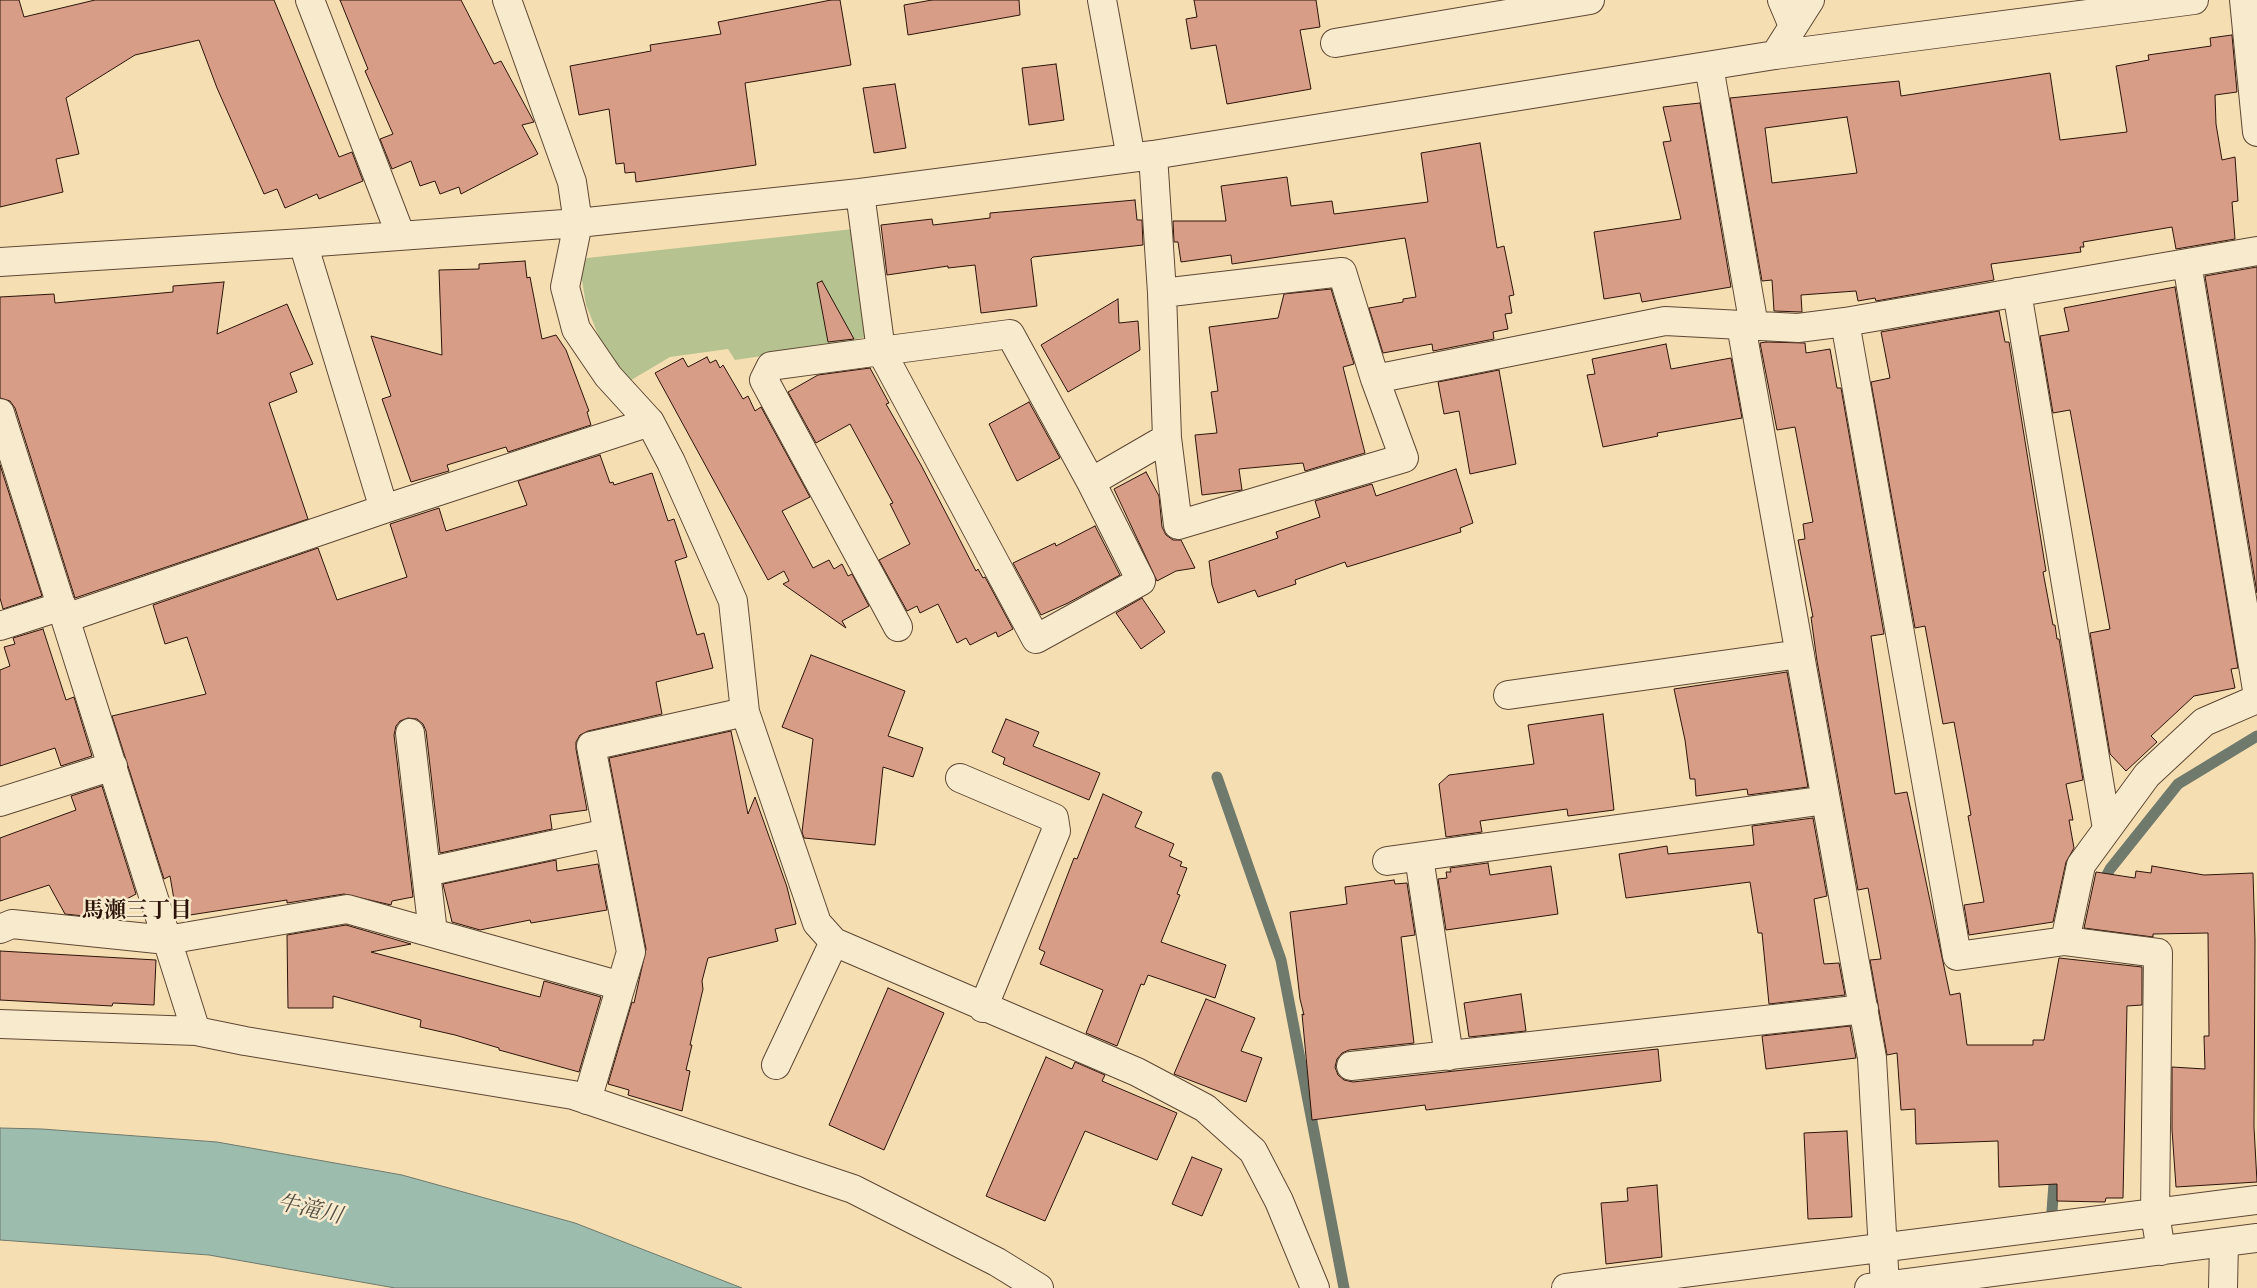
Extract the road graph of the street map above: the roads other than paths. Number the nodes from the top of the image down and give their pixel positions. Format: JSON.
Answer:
{"nodes":[{"id":1,"x":310,"y":0,"type":"edge"},
{"id":2,"x":507,"y":0,"type":"edge"},
{"id":3,"x":1102,"y":0,"type":"edge"},
{"id":4,"x":1590,"y":0,"type":"edge"},
{"id":5,"x":1782,"y":0,"type":"edge"},
{"id":6,"x":1810,"y":0,"type":"edge"},
{"id":7,"x":2194,"y":0,"type":"edge"},
{"id":8,"x":2244,"y":0,"type":"edge"},
{"id":9,"x":1793,"y":26,"type":"junction"},
{"id":10,"x":1335,"y":43,"type":"dead end"},
{"id":11,"x":1775,"y":55,"type":"junction"},
{"id":12,"x":1709,"y":66,"type":"junction"},
{"id":13,"x":2257,"y":132,"type":"edge"},
{"id":14,"x":1142,"y":156,"type":"junction"},
{"id":15,"x":860,"y":192,"type":"junction"},
{"id":16,"x":578,"y":223,"type":"junction"},
{"id":17,"x":401,"y":236,"type":"junction"},
{"id":18,"x":303,"y":243,"type":"junction"},
{"id":19,"x":2257,"y":251,"type":"edge"},
{"id":20,"x":0,"y":262,"type":"edge"},
{"id":21,"x":2187,"y":263,"type":"junction"},
{"id":22,"x":2017,"y":292,"type":"junction"},
{"id":23,"x":1162,"y":293,"type":"junction"},
{"id":24,"x":1845,"y":322,"type":"junction"},
{"id":25,"x":1748,"y":325,"type":"junction"},
{"id":26,"x":881,"y":351,"type":"junction"},
{"id":27,"x":1375,"y":379,"type":"junction"},
{"id":28,"x":0,"y":413,"type":"edge"},
{"id":29,"x":650,"y":422,"type":"junction"},
{"id":30,"x":1167,"y":438,"type":"junction"},
{"id":31,"x":1091,"y":482,"type":"junction"},
{"id":32,"x":384,"y":509,"type":"junction"},
{"id":33,"x":64,"y":612,"type":"junction"},
{"id":34,"x":0,"y":626,"type":"edge"},
{"id":35,"x":898,"y":627,"type":"dead end"},
{"id":36,"x":1800,"y":654,"type":"junction"},
{"id":37,"x":2257,"y":690,"type":"edge"},
{"id":38,"x":1508,"y":695,"type":"dead end"},
{"id":39,"x":2257,"y":699,"type":"edge"},
{"id":40,"x":745,"y":712,"type":"junction"},
{"id":41,"x":410,"y":733,"type":"dead end"},
{"id":42,"x":113,"y":766,"type":"junction"},
{"id":43,"x":960,"y":778,"type":"dead end"},
{"id":44,"x":1826,"y":800,"type":"junction"},
{"id":45,"x":0,"y":802,"type":"edge"},
{"id":46,"x":2107,"y":829,"type":"junction"},
{"id":47,"x":608,"y":833,"type":"junction"},
{"id":48,"x":1419,"y":857,"type":"junction"},
{"id":49,"x":1387,"y":862,"type":"dead end"},
{"id":50,"x":426,"y":872,"type":"junction"},
{"id":51,"x":0,"y":929,"type":"edge"},
{"id":52,"x":432,"y":933,"type":"junction"},
{"id":53,"x":167,"y":940,"type":"junction"},
{"id":54,"x":2065,"y":941,"type":"junction"},
{"id":55,"x":834,"y":942,"type":"junction"},
{"id":56,"x":621,"y":986,"type":"junction"},
{"id":57,"x":983,"y":1008,"type":"junction"},
{"id":58,"x":1864,"y":1009,"type":"junction"},
{"id":59,"x":0,"y":1024,"type":"edge"},
{"id":60,"x":196,"y":1031,"type":"junction"},
{"id":61,"x":1449,"y":1056,"type":"junction"},
{"id":62,"x":776,"y":1065,"type":"dead end"},
{"id":63,"x":1351,"y":1066,"type":"dead end"},
{"id":64,"x":587,"y":1100,"type":"junction"},
{"id":65,"x":2257,"y":1200,"type":"edge"},
{"id":66,"x":2155,"y":1214,"type":"junction"},
{"id":67,"x":2257,"y":1238,"type":"edge"},
{"id":68,"x":2224,"y":1242,"type":"junction"},
{"id":69,"x":1883,"y":1248,"type":"junction"},
{"id":70,"x":2161,"y":1251,"type":"junction"},
{"id":71,"x":1928,"y":1284,"type":"edge"},
{"id":72,"x":1877,"y":1287,"type":"edge"},
{"id":73,"x":1039,"y":1288,"type":"edge"},
{"id":74,"x":1316,"y":1288,"type":"edge"},
{"id":75,"x":1566,"y":1288,"type":"edge"},
{"id":76,"x":2224,"y":1288,"type":"edge"}],
"edges":[{"from":1,"to":17,"type":"street"},
{"from":2,"to":16,"type":"street"},
{"from":3,"to":14,"type":"street"},
{"from":4,"to":10,"type":"street"},
{"from":5,"to":9,"type":"street"},
{"from":6,"to":9,"type":"street"},
{"from":7,"to":11,"type":"street"},
{"from":8,"to":13,"type":"street"},
{"from":9,"to":11,"type":"street"},
{"from":11,"to":12,"type":"street"},
{"from":12,"to":14,"type":"street"},
{"from":12,"to":25,"type":"street"},
{"from":14,"to":15,"type":"street"},
{"from":14,"to":23,"type":"street"},
{"from":15,"to":16,"type":"street"},
{"from":15,"to":26,"type":"street"},
{"from":16,"to":17,"type":"street"},
{"from":16,"to":29,"type":"street"},
{"from":17,"to":18,"type":"street"},
{"from":18,"to":20,"type":"street"},
{"from":18,"to":32,"type":"street"},
{"from":19,"to":21,"type":"street"},
{"from":21,"to":22,"type":"street"},
{"from":21,"to":37,"type":"street"},
{"from":22,"to":24,"type":"street"},
{"from":22,"to":46,"type":"street"},
{"from":23,"to":27,"type":"street"},
{"from":23,"to":30,"type":"street"},
{"from":24,"to":25,"type":"street"},
{"from":24,"to":54,"type":"street"},
{"from":25,"to":27,"type":"street"},
{"from":25,"to":36,"type":"street"},
{"from":26,"to":31,"type":"street"},
{"from":26,"to":31,"type":"street"},
{"from":26,"to":35,"type":"street"},
{"from":27,"to":30,"type":"street"},
{"from":28,"to":33,"type":"street"},
{"from":29,"to":32,"type":"street"},
{"from":29,"to":40,"type":"street"},
{"from":30,"to":31,"type":"street"},
{"from":32,"to":33,"type":"street"},
{"from":33,"to":34,"type":"street"},
{"from":33,"to":42,"type":"street"},
{"from":36,"to":38,"type":"street"},
{"from":36,"to":44,"type":"street"},
{"from":39,"to":46,"type":"street"},
{"from":40,"to":47,"type":"street"},
{"from":40,"to":55,"type":"street"},
{"from":41,"to":50,"type":"street"},
{"from":42,"to":45,"type":"street"},
{"from":42,"to":53,"type":"street"},
{"from":43,"to":57,"type":"street"},
{"from":44,"to":48,"type":"street"},
{"from":44,"to":58,"type":"street"},
{"from":46,"to":54,"type":"street"},
{"from":47,"to":50,"type":"street"},
{"from":47,"to":56,"type":"street"},
{"from":48,"to":49,"type":"street"},
{"from":48,"to":61,"type":"street"},
{"from":50,"to":52,"type":"street"},
{"from":51,"to":53,"type":"street"},
{"from":52,"to":53,"type":"street"},
{"from":52,"to":56,"type":"street"},
{"from":53,"to":60,"type":"street"},
{"from":54,"to":66,"type":"street"},
{"from":55,"to":57,"type":"street"},
{"from":55,"to":62,"type":"street"},
{"from":56,"to":64,"type":"street"},
{"from":57,"to":74,"type":"street"},
{"from":58,"to":61,"type":"street"},
{"from":58,"to":69,"type":"street"},
{"from":59,"to":60,"type":"street"},
{"from":60,"to":64,"type":"street"},
{"from":61,"to":63,"type":"street"},
{"from":64,"to":73,"type":"street"},
{"from":65,"to":66,"type":"street"},
{"from":66,"to":69,"type":"street"},
{"from":66,"to":70,"type":"street"},
{"from":67,"to":68,"type":"street"},
{"from":68,"to":70,"type":"street"},
{"from":68,"to":76,"type":"street"},
{"from":69,"to":72,"type":"street"},
{"from":69,"to":75,"type":"street"},
{"from":70,"to":71,"type":"street"},
{"from":71,"to":72,"type":"street"}]}
